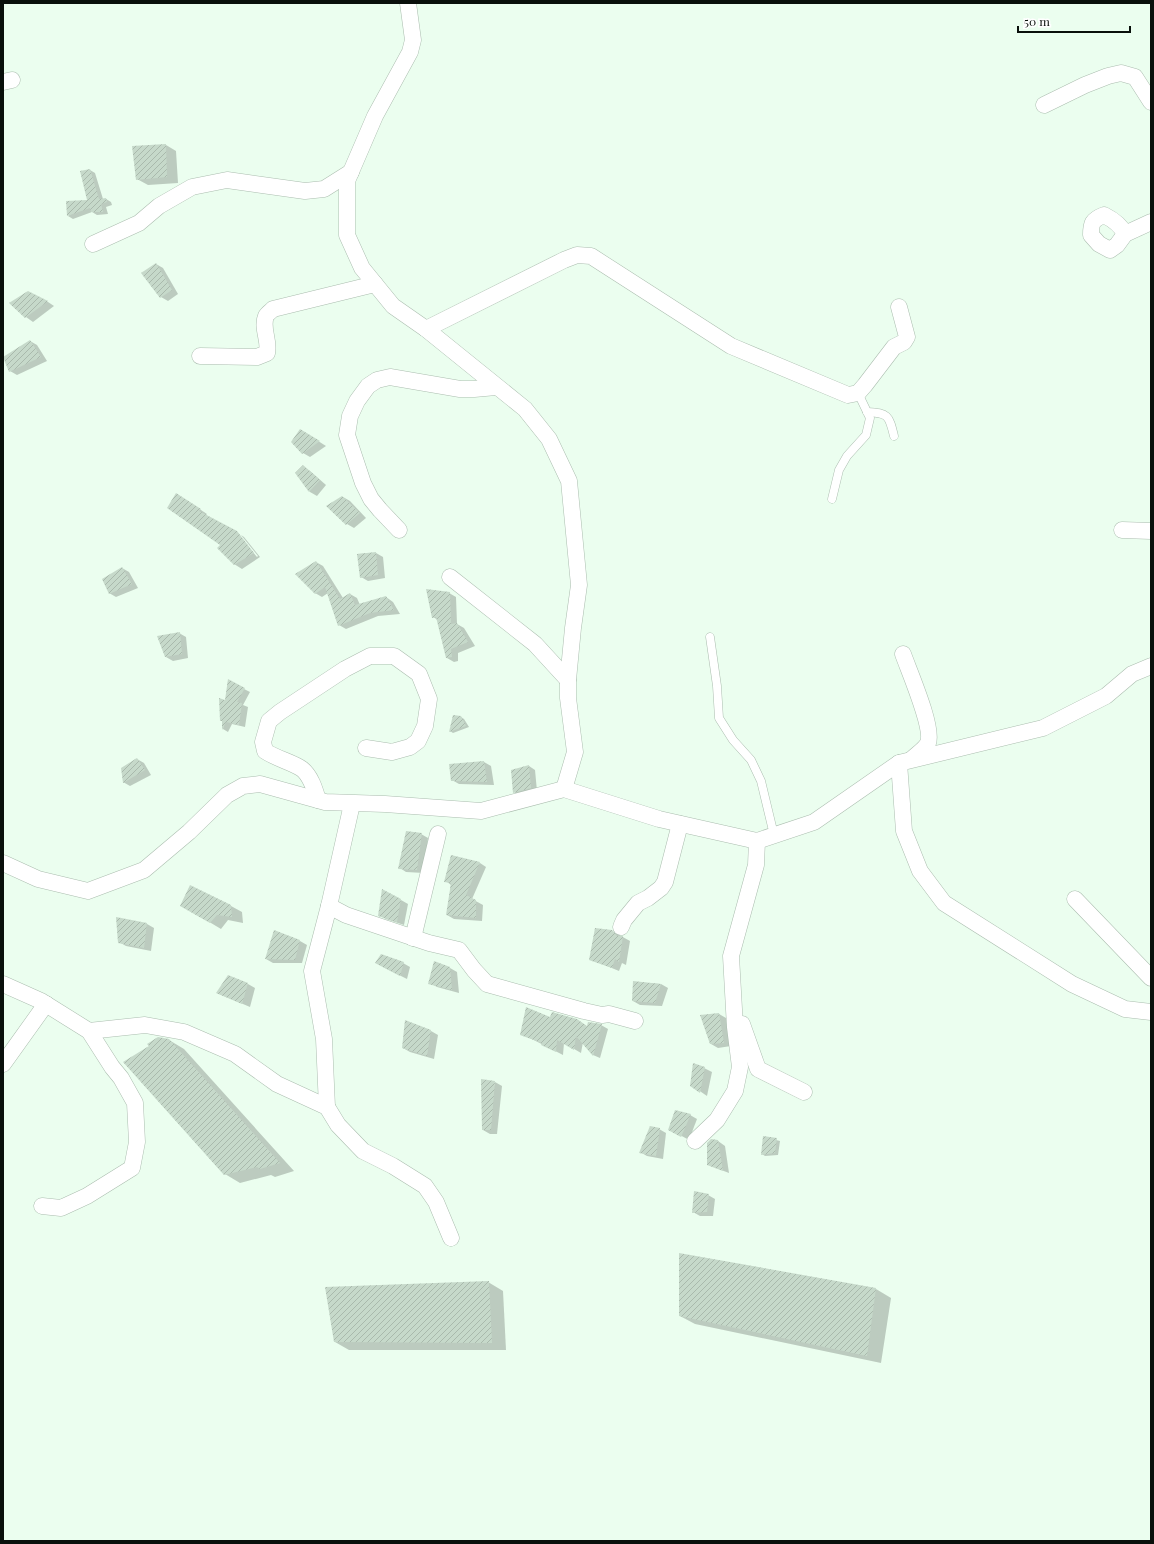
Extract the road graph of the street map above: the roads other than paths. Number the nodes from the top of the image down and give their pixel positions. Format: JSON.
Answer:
{"nodes":[{"id":1,"x":408,"y":3,"type":"edge"},
{"id":2,"x":1151,"y":102,"type":"edge"},
{"id":3,"x":1044,"y":105,"type":"dead end"},
{"id":4,"x":351,"y":172,"type":"junction"},
{"id":5,"x":1151,"y":222,"type":"edge"},
{"id":6,"x":1125,"y":234,"type":"dead end"},
{"id":7,"x":93,"y":244,"type":"dead end"},
{"id":8,"x":375,"y":284,"type":"junction"},
{"id":9,"x":899,"y":307,"type":"dead end"},
{"id":10,"x":426,"y":329,"type":"junction"},
{"id":11,"x":200,"y":356,"type":"dead end"},
{"id":12,"x":496,"y":387,"type":"junction"},
{"id":13,"x":858,"y":393,"type":"junction"},
{"id":14,"x":867,"y":412,"type":"junction"},
{"id":15,"x":894,"y":436,"type":"dead end"},
{"id":16,"x":832,"y":499,"type":"dead end"},
{"id":17,"x":399,"y":530,"type":"dead end"},
{"id":18,"x":1122,"y":530,"type":"dead end"},
{"id":19,"x":1151,"y":531,"type":"edge"},
{"id":20,"x":450,"y":577,"type":"dead end"},
{"id":21,"x":710,"y":637,"type":"dead end"},
{"id":22,"x":903,"y":654,"type":"dead end"},
{"id":23,"x":1151,"y":666,"type":"edge"},
{"id":24,"x":568,"y":680,"type":"junction"},
{"id":25,"x":366,"y":748,"type":"dead end"},
{"id":26,"x":905,"y":761,"type":"junction"},
{"id":27,"x":564,"y":789,"type":"junction"},
{"id":28,"x":318,"y":800,"type":"junction"},
{"id":29,"x":352,"y":804,"type":"junction"},
{"id":30,"x":680,"y":824,"type":"junction"},
{"id":31,"x":438,"y":834,"type":"dead end"},
{"id":32,"x":774,"y":835,"type":"junction"},
{"id":33,"x":757,"y":841,"type":"junction"},
{"id":34,"x":3,"y":864,"type":"edge"},
{"id":35,"x":1075,"y":899,"type":"dead end"},
{"id":36,"x":329,"y":906,"type":"junction"},
{"id":37,"x":621,"y":927,"type":"dead end"},
{"id":38,"x":414,"y":938,"type":"junction"},
{"id":39,"x":1151,"y":978,"type":"edge"},
{"id":40,"x":3,"y":984,"type":"edge"},
{"id":41,"x":733,"y":996,"type":"junction"},
{"id":42,"x":46,"y":1004,"type":"junction"},
{"id":43,"x":1151,"y":1012,"type":"edge"},
{"id":44,"x":635,"y":1021,"type":"dead end"},
{"id":45,"x":88,"y":1031,"type":"junction"},
{"id":46,"x":3,"y":1064,"type":"edge"},
{"id":47,"x":804,"y":1092,"type":"dead end"},
{"id":48,"x":327,"y":1107,"type":"junction"},
{"id":49,"x":695,"y":1141,"type":"dead end"},
{"id":50,"x":42,"y":1206,"type":"dead end"},
{"id":51,"x":451,"y":1238,"type":"dead end"}],
"edges":[{"from":1,"to":4,"type":"street"},
{"from":2,"to":3,"type":"street"},
{"from":4,"to":7,"type":"street"},
{"from":4,"to":8,"type":"street"},
{"from":5,"to":6,"type":"street"},
{"from":8,"to":10,"type":"street"},
{"from":8,"to":11,"type":"street"},
{"from":9,"to":13,"type":"street"},
{"from":10,"to":12,"type":"street"},
{"from":10,"to":13,"type":"street"},
{"from":12,"to":17,"type":"street"},
{"from":12,"to":24,"type":"street"},
{"from":13,"to":14,"type":"lane"},
{"from":14,"to":15,"type":"lane"},
{"from":14,"to":16,"type":"lane"},
{"from":18,"to":19,"type":"street"},
{"from":20,"to":24,"type":"street"},
{"from":21,"to":32,"type":"lane"},
{"from":22,"to":26,"type":"street"},
{"from":23,"to":26,"type":"street"},
{"from":24,"to":27,"type":"street"},
{"from":25,"to":28,"type":"street"},
{"from":26,"to":32,"type":"street"},
{"from":26,"to":43,"type":"street"},
{"from":27,"to":29,"type":"street"},
{"from":27,"to":30,"type":"street"},
{"from":28,"to":29,"type":"street"},
{"from":28,"to":34,"type":"street"},
{"from":29,"to":36,"type":"street"},
{"from":30,"to":33,"type":"street"},
{"from":30,"to":37,"type":"street"},
{"from":31,"to":38,"type":"street"},
{"from":32,"to":33,"type":"street"},
{"from":33,"to":41,"type":"street"},
{"from":35,"to":39,"type":"street"},
{"from":36,"to":38,"type":"street"},
{"from":36,"to":48,"type":"street"},
{"from":38,"to":44,"type":"street"},
{"from":40,"to":42,"type":"street"},
{"from":41,"to":47,"type":"street"},
{"from":41,"to":49,"type":"street"},
{"from":42,"to":45,"type":"street"},
{"from":42,"to":46,"type":"street"},
{"from":45,"to":48,"type":"street"},
{"from":45,"to":50,"type":"street"},
{"from":48,"to":51,"type":"street"}]}
